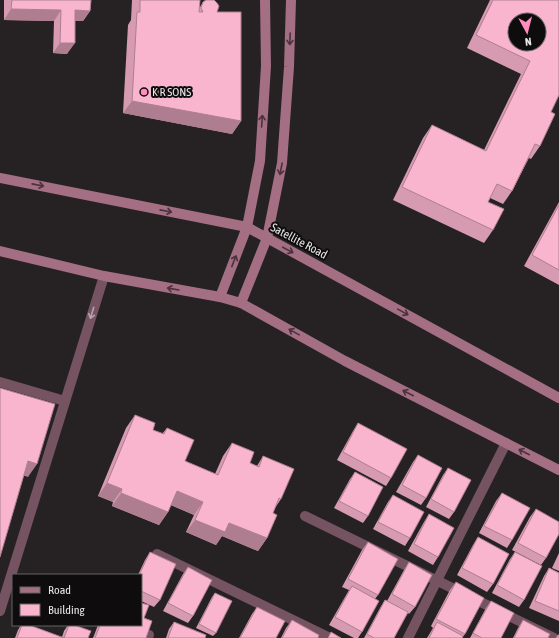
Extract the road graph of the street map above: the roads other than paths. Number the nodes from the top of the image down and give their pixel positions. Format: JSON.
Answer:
{"nodes":[{"id":1,"x":265,"y":0,"type":"edge"},
{"id":2,"x":291,"y":0,"type":"edge"},
{"id":3,"x":0,"y":178,"type":"edge"},
{"id":4,"x":247,"y":228,"type":"junction"},
{"id":5,"x":267,"y":238,"type":"junction"},
{"id":6,"x":0,"y":251,"type":"edge"},
{"id":7,"x":104,"y":276,"type":"junction"},
{"id":8,"x":220,"y":298,"type":"junction"},
{"id":9,"x":241,"y":303,"type":"junction"},
{"id":10,"x":0,"y":382,"type":"edge"},
{"id":11,"x":559,"y":398,"type":"edge"},
{"id":12,"x":65,"y":401,"type":"junction"},
{"id":13,"x":506,"y":443,"type":"junction"},
{"id":14,"x":559,"y":470,"type":"edge"},
{"id":15,"x":305,"y":516,"type":"dead end"},
{"id":16,"x":157,"y":554,"type":"edge"},
{"id":17,"x":437,"y":580,"type":"junction"},
{"id":18,"x":0,"y":610,"type":"edge"},
{"id":19,"x":330,"y":638,"type":"edge"},
{"id":20,"x":408,"y":638,"type":"edge"},
{"id":21,"x":554,"y":638,"type":"edge"}],
"edges":[{"from":4,"to":1,"type":"main road","one_way":true},
{"from":2,"to":5,"type":"main road","one_way":true},
{"from":3,"to":4,"type":"main road","name":"Satellite Road","one_way":true},
{"from":4,"to":5,"type":"main road","name":"Satellite Road"},
{"from":8,"to":4,"type":"main road","one_way":true},
{"from":5,"to":9,"type":"main road"},
{"from":5,"to":11,"type":"main road","name":"Satellite Road","one_way":true},
{"from":6,"to":7,"type":"main road"},
{"from":8,"to":7,"type":"main road","one_way":true},
{"from":7,"to":12,"type":"street","one_way":true},
{"from":8,"to":9,"type":"main road"},
{"from":13,"to":9,"type":"main road","one_way":true},
{"from":10,"to":12,"type":"street"},
{"from":12,"to":18,"type":"street"},
{"from":14,"to":13,"type":"main road","one_way":true},
{"from":13,"to":17,"type":"street"},
{"from":15,"to":17,"type":"street"},
{"from":16,"to":19,"type":"street"},
{"from":17,"to":20,"type":"street"},
{"from":17,"to":21,"type":"street"}]}
